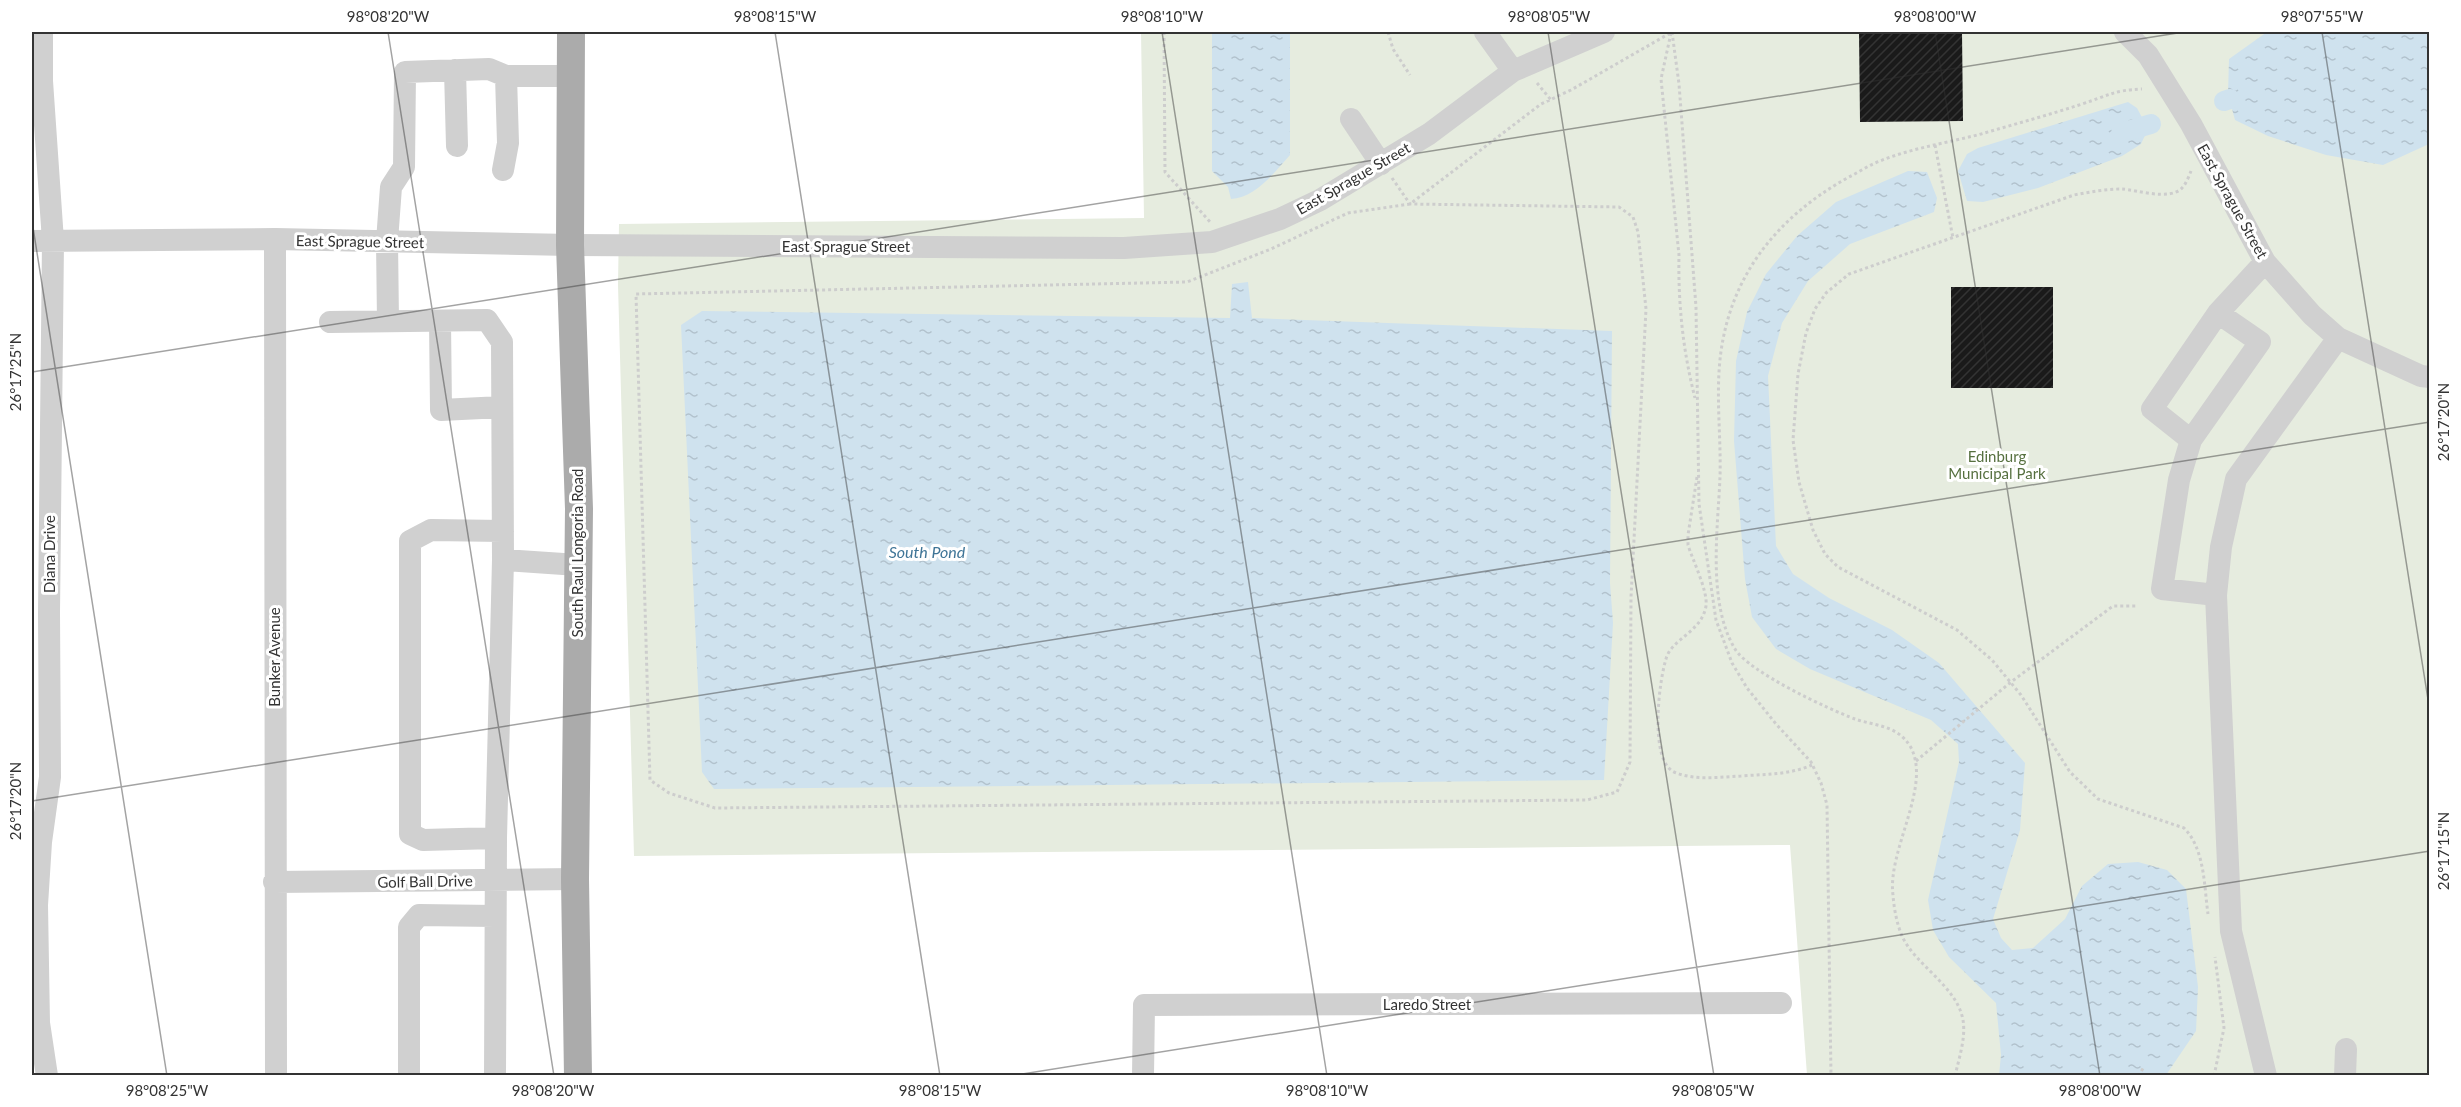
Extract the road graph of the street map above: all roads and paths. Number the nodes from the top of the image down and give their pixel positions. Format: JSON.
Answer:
{"nodes":[{"id":1,"x":42,"y":32,"type":"edge"},
{"id":2,"x":571,"y":32,"type":"edge"},
{"id":3,"x":1164,"y":32,"type":"edge"},
{"id":4,"x":1388,"y":32,"type":"edge"},
{"id":5,"x":1485,"y":32,"type":"edge"},
{"id":6,"x":1604,"y":32,"type":"edge"},
{"id":7,"x":1671,"y":32,"type":"edge"},
{"id":8,"x":2125,"y":32,"type":"edge"},
{"id":9,"x":455,"y":70,"type":"junction"},
{"id":10,"x":1513,"y":71,"type":"junction"},
{"id":11,"x":1410,"y":75,"type":"dead end"},
{"id":12,"x":506,"y":76,"type":"junction"},
{"id":13,"x":571,"y":76,"type":"junction"},
{"id":14,"x":37,"y":81,"type":"edge"},
{"id":15,"x":1536,"y":81,"type":"dead end"},
{"id":16,"x":2142,"y":89,"type":"dead end"},
{"id":17,"x":1551,"y":100,"type":"junction"},
{"id":18,"x":1351,"y":119,"type":"dead end"},
{"id":19,"x":1935,"y":145,"type":"junction"},
{"id":20,"x":457,"y":146,"type":"dead end"},
{"id":21,"x":503,"y":170,"type":"dead end"},
{"id":22,"x":1386,"y":170,"type":"junction"},
{"id":23,"x":2191,"y":171,"type":"dead end"},
{"id":24,"x":1410,"y":204,"type":"junction"},
{"id":25,"x":1212,"y":224,"type":"dead end"},
{"id":26,"x":1953,"y":238,"type":"junction"},
{"id":27,"x":275,"y":239,"type":"junction"},
{"id":28,"x":42,"y":241,"type":"edge"},
{"id":29,"x":387,"y":241,"type":"junction"},
{"id":30,"x":570,"y":245,"type":"junction"},
{"id":31,"x":2265,"y":262,"type":"junction"},
{"id":32,"x":2218,"y":313,"type":"junction"},
{"id":33,"x":388,"y":321,"type":"junction"},
{"id":34,"x":440,"y":321,"type":"junction"},
{"id":35,"x":330,"y":322,"type":"dead end"},
{"id":36,"x":2338,"y":338,"type":"junction"},
{"id":37,"x":2430,"y":377,"type":"edge"},
{"id":38,"x":41,"y":393,"type":"edge"},
{"id":39,"x":1696,"y":403,"type":"junction"},
{"id":40,"x":502,"y":407,"type":"junction"},
{"id":41,"x":2191,"y":440,"type":"junction"},
{"id":42,"x":1698,"y":470,"type":"junction"},
{"id":43,"x":503,"y":531,"type":"junction"},
{"id":44,"x":503,"y":560,"type":"junction"},
{"id":45,"x":578,"y":565,"type":"junction"},
{"id":46,"x":2216,"y":595,"type":"junction"},
{"id":47,"x":2137,"y":606,"type":"dead end"},
{"id":48,"x":40,"y":613,"type":"edge"},
{"id":49,"x":2011,"y":682,"type":"junction"},
{"id":50,"x":1916,"y":761,"type":"junction"},
{"id":51,"x":1812,"y":765,"type":"junction"},
{"id":52,"x":496,"y":838,"type":"junction"},
{"id":53,"x":575,"y":879,"type":"junction"},
{"id":54,"x":496,"y":880,"type":"junction"},
{"id":55,"x":274,"y":882,"type":"junction"},
{"id":56,"x":495,"y":916,"type":"junction"},
{"id":57,"x":2209,"y":917,"type":"dead end"},
{"id":58,"x":2214,"y":950,"type":"dead end"},
{"id":59,"x":1781,"y":1003,"type":"dead end"},
{"id":60,"x":2346,"y":1049,"type":"dead end"},
{"id":61,"x":2144,"y":1067,"type":"dead end"},
{"id":62,"x":47,"y":1076,"type":"edge"},
{"id":63,"x":276,"y":1076,"type":"edge"},
{"id":64,"x":409,"y":1076,"type":"edge"},
{"id":65,"x":495,"y":1076,"type":"edge"},
{"id":66,"x":578,"y":1076,"type":"edge"},
{"id":67,"x":1143,"y":1076,"type":"edge"},
{"id":68,"x":1831,"y":1076,"type":"edge"},
{"id":69,"x":1955,"y":1076,"type":"edge"},
{"id":70,"x":2138,"y":1076,"type":"edge"},
{"id":71,"x":2214,"y":1076,"type":"edge"},
{"id":72,"x":2266,"y":1076,"type":"edge"},
{"id":73,"x":2345,"y":1076,"type":"edge"}],
"edges":[{"from":1,"to":14,"type":"street","name":"Diana Drive"},
{"from":2,"to":13,"type":"main road","name":"South Raul Longoria Road"},
{"from":3,"to":25,"type":"path"},
{"from":4,"to":11,"type":"path"},
{"from":5,"to":10,"type":"street"},
{"from":6,"to":10,"type":"street","name":"East Sprague Street"},
{"from":7,"to":17,"type":"path"},
{"from":7,"to":39,"type":"path"},
{"from":7,"to":39,"type":"path"},
{"from":8,"to":31,"type":"street","name":"East Sprague Street"},
{"from":9,"to":12,"type":"street"},
{"from":9,"to":20,"type":"street"},
{"from":9,"to":29,"type":"street"},
{"from":10,"to":22,"type":"street","name":"East Sprague Street"},
{"from":12,"to":13,"type":"street"},
{"from":12,"to":21,"type":"street"},
{"from":13,"to":30,"type":"main road","name":"South Raul Longoria Road"},
{"from":14,"to":28,"type":"street","name":"Diana Drive"},
{"from":15,"to":17,"type":"path"},
{"from":16,"to":19,"type":"path"},
{"from":17,"to":24,"type":"path"},
{"from":18,"to":22,"type":"street"},
{"from":19,"to":26,"type":"path"},
{"from":19,"to":50,"type":"path"},
{"from":22,"to":24,"type":"path"},
{"from":22,"to":30,"type":"street","name":"East Sprague Street"},
{"from":23,"to":26,"type":"path"},
{"from":24,"to":24,"type":"path"},
{"from":26,"to":49,"type":"path"},
{"from":27,"to":28,"type":"street","name":"East Sprague Street"},
{"from":27,"to":29,"type":"street","name":"East Sprague Street"},
{"from":27,"to":55,"type":"street","name":"Bunker Avenue"},
{"from":28,"to":38,"type":"street","name":"Diana Drive"},
{"from":29,"to":30,"type":"street","name":"East Sprague Street"},
{"from":29,"to":33,"type":"street"},
{"from":30,"to":45,"type":"main road","name":"South Raul Longoria Road"},
{"from":31,"to":32,"type":"street"},
{"from":31,"to":36,"type":"street","name":"East Sprague Street"},
{"from":32,"to":41,"type":"street"},
{"from":32,"to":41,"type":"street"},
{"from":33,"to":34,"type":"street"},
{"from":33,"to":35,"type":"street"},
{"from":34,"to":40,"type":"street"},
{"from":34,"to":40,"type":"street"},
{"from":36,"to":37,"type":"street","name":"East Sprague Street"},
{"from":36,"to":46,"type":"street"},
{"from":38,"to":48,"type":"street","name":"Diana Drive"},
{"from":39,"to":42,"type":"path"},
{"from":40,"to":43,"type":"street"},
{"from":41,"to":46,"type":"street"},
{"from":42,"to":51,"type":"path"},
{"from":42,"to":51,"type":"path"},
{"from":43,"to":44,"type":"street"},
{"from":43,"to":52,"type":"street"},
{"from":44,"to":45,"type":"street"},
{"from":44,"to":52,"type":"street"},
{"from":45,"to":53,"type":"main road","name":"South Raul Longoria Road"},
{"from":46,"to":72,"type":"street"},
{"from":47,"to":49,"type":"path"},
{"from":48,"to":62,"type":"street","name":"Diana Drive"},
{"from":49,"to":50,"type":"path"},
{"from":49,"to":57,"type":"path"},
{"from":50,"to":69,"type":"path"},
{"from":51,"to":68,"type":"path"},
{"from":52,"to":54,"type":"street"},
{"from":53,"to":54,"type":"street","name":"Golf Ball Drive"},
{"from":53,"to":66,"type":"main road","name":"South Raul Longoria Road"},
{"from":54,"to":55,"type":"street","name":"Golf Ball Drive"},
{"from":54,"to":56,"type":"street"},
{"from":55,"to":63,"type":"street","name":"Bunker Avenue"},
{"from":56,"to":64,"type":"street"},
{"from":56,"to":65,"type":"street"},
{"from":58,"to":71,"type":"path"},
{"from":59,"to":67,"type":"street","name":"Laredo Street"},
{"from":60,"to":73,"type":"street"},
{"from":61,"to":70,"type":"path"}]}
